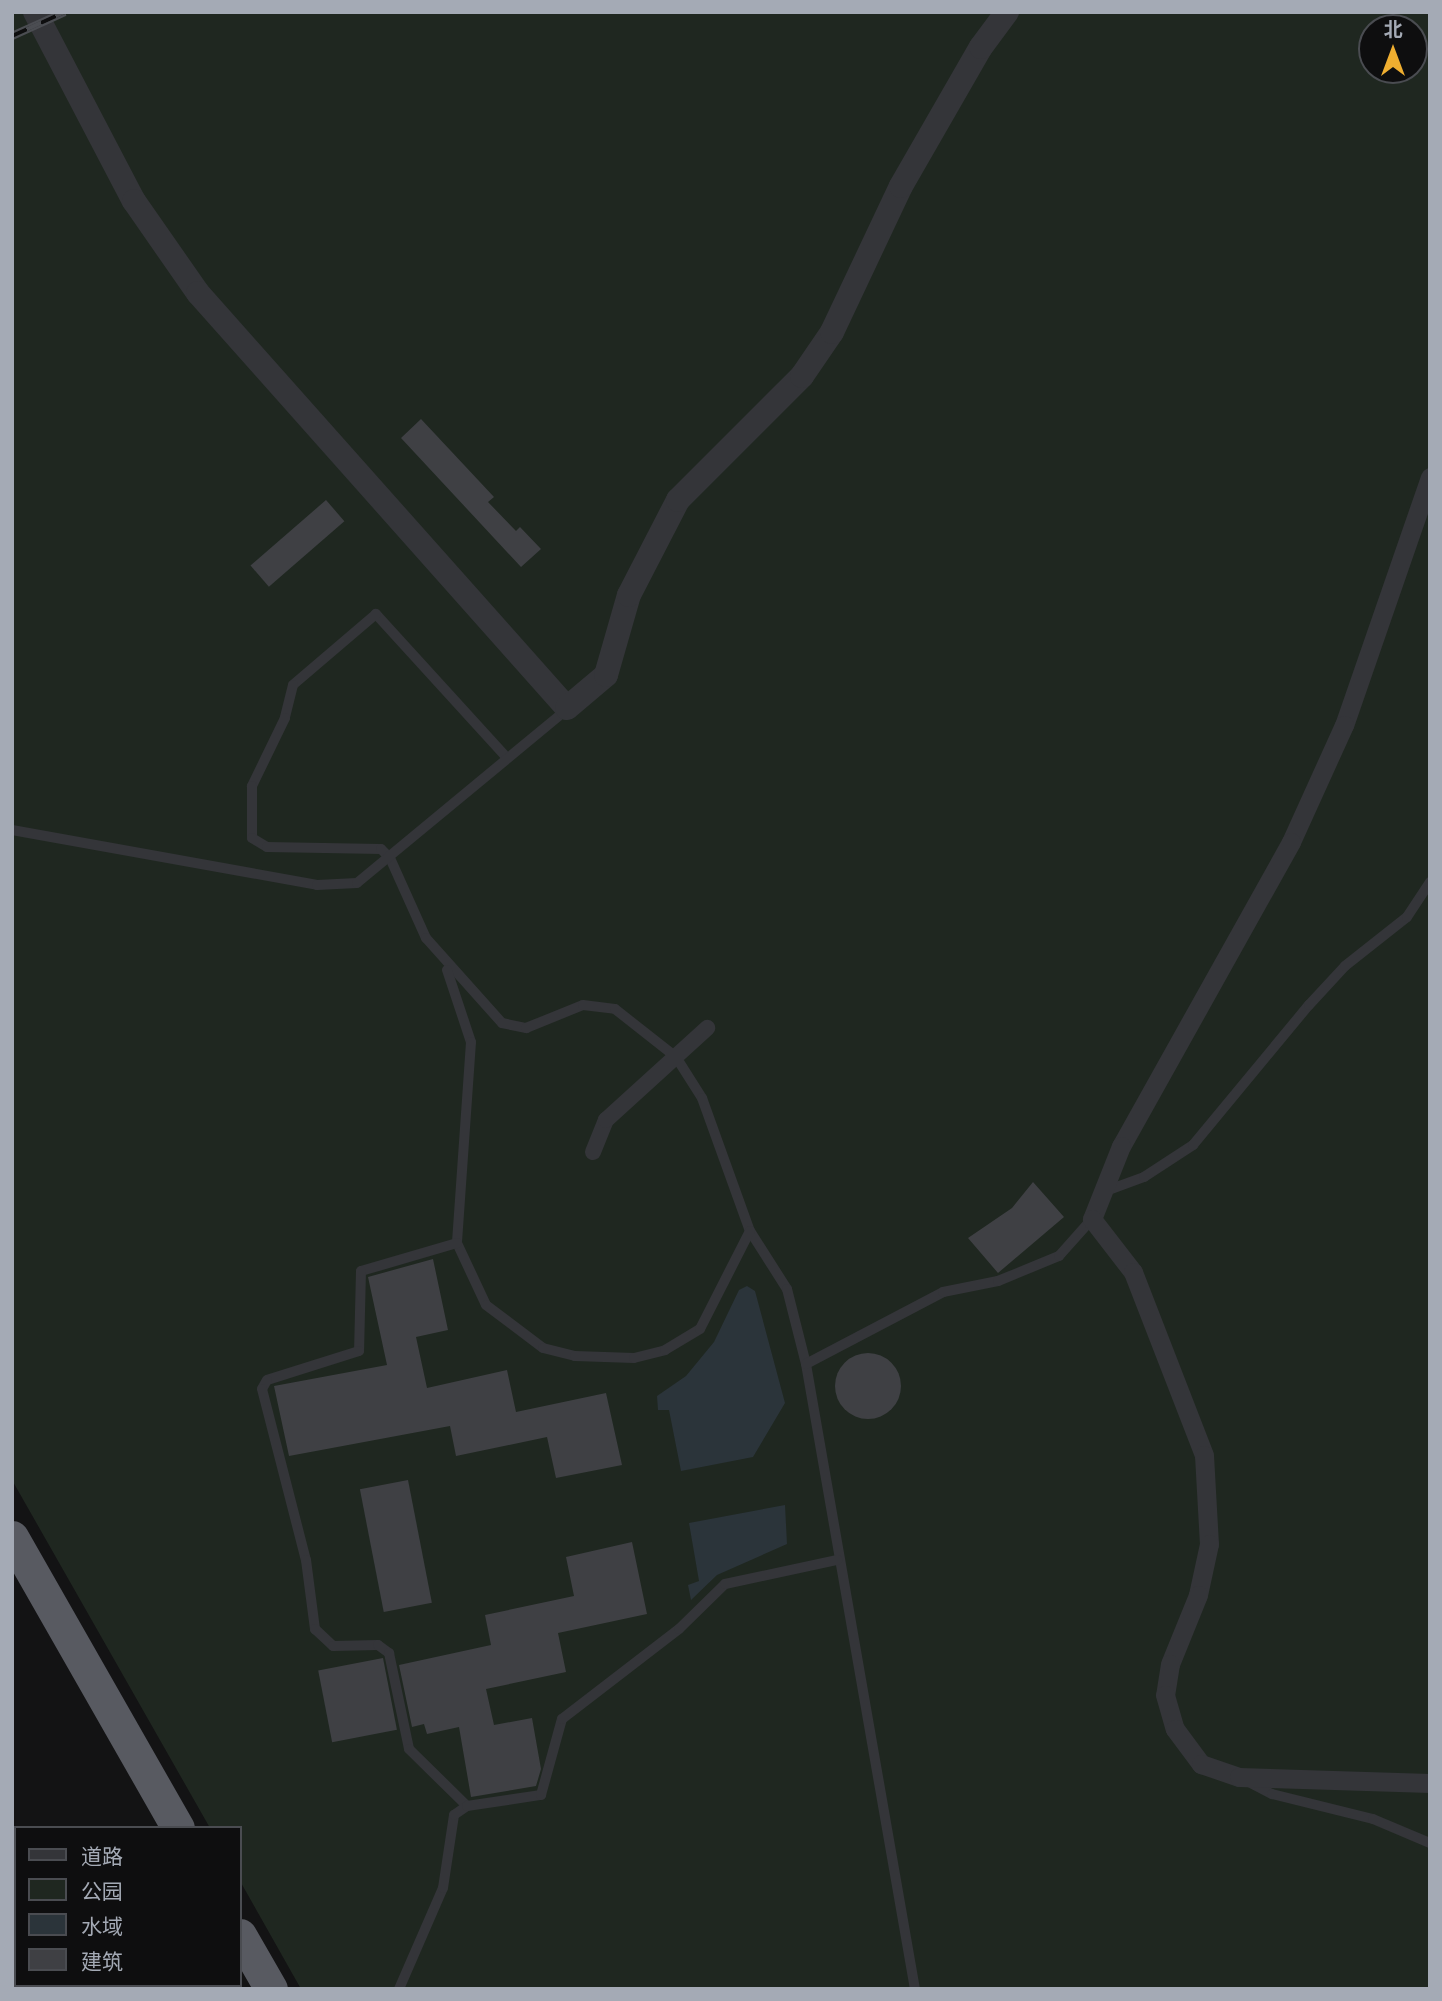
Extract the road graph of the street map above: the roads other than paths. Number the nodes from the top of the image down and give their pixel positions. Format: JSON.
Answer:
{"nodes":[{"id":1,"x":35,"y":12,"type":"edge"},
{"id":2,"x":1007,"y":12,"type":"edge"},
{"id":3,"x":1430,"y":477,"type":"edge"},
{"id":4,"x":567,"y":708,"type":"junction"},
{"id":5,"x":507,"y":758,"type":"junction"},
{"id":6,"x":12,"y":830,"type":"edge"},
{"id":7,"x":390,"y":858,"type":"junction"},
{"id":8,"x":1430,"y":882,"type":"edge"},
{"id":9,"x":443,"y":959,"type":"junction"},
{"id":10,"x":707,"y":1028,"type":"dead end"},
{"id":11,"x":676,"y":1057,"type":"junction"},
{"id":12,"x":593,"y":1152,"type":"dead end"},
{"id":13,"x":1102,"y":1192,"type":"junction"},
{"id":14,"x":1092,"y":1219,"type":"junction"},
{"id":15,"x":750,"y":1231,"type":"junction"},
{"id":16,"x":457,"y":1243,"type":"junction"},
{"id":17,"x":806,"y":1364,"type":"junction"},
{"id":18,"x":12,"y":1537,"type":"edge"},
{"id":19,"x":837,"y":1560,"type":"junction"},
{"id":20,"x":21,"y":1571,"type":"edge"},
{"id":21,"x":1239,"y":1777,"type":"junction"},
{"id":22,"x":1430,"y":1783,"type":"edge"},
{"id":23,"x":467,"y":1806,"type":"junction"},
{"id":24,"x":177,"y":1826,"type":"edge"},
{"id":25,"x":1430,"y":1843,"type":"edge"},
{"id":26,"x":242,"y":1938,"type":"edge"},
{"id":27,"x":271,"y":1989,"type":"edge"},
{"id":28,"x":399,"y":1989,"type":"edge"},
{"id":29,"x":915,"y":1989,"type":"edge"}],
"edges":[{"from":1,"to":4,"type":"street"},
{"from":2,"to":4,"type":"street"},
{"from":3,"to":13,"type":"street"},
{"from":4,"to":5,"type":"lane"},
{"from":5,"to":7,"type":"lane"},
{"from":5,"to":7,"type":"lane"},
{"from":6,"to":7,"type":"lane"},
{"from":7,"to":9,"type":"lane"},
{"from":8,"to":13,"type":"lane"},
{"from":9,"to":11,"type":"lane"},
{"from":9,"to":16,"type":"lane"},
{"from":10,"to":11,"type":"street"},
{"from":11,"to":12,"type":"street"},
{"from":11,"to":15,"type":"lane"},
{"from":13,"to":14,"type":"street"},
{"from":14,"to":17,"type":"lane"},
{"from":14,"to":21,"type":"street"},
{"from":15,"to":16,"type":"lane"},
{"from":15,"to":17,"type":"lane"},
{"from":16,"to":23,"type":"lane"},
{"from":17,"to":19,"type":"lane"},
{"from":18,"to":20,"type":"highway"},
{"from":19,"to":23,"type":"lane"},
{"from":19,"to":29,"type":"lane"},
{"from":20,"to":24,"type":"highway"},
{"from":21,"to":22,"type":"street"},
{"from":21,"to":25,"type":"lane"},
{"from":23,"to":28,"type":"lane"},
{"from":26,"to":27,"type":"highway"}]}
